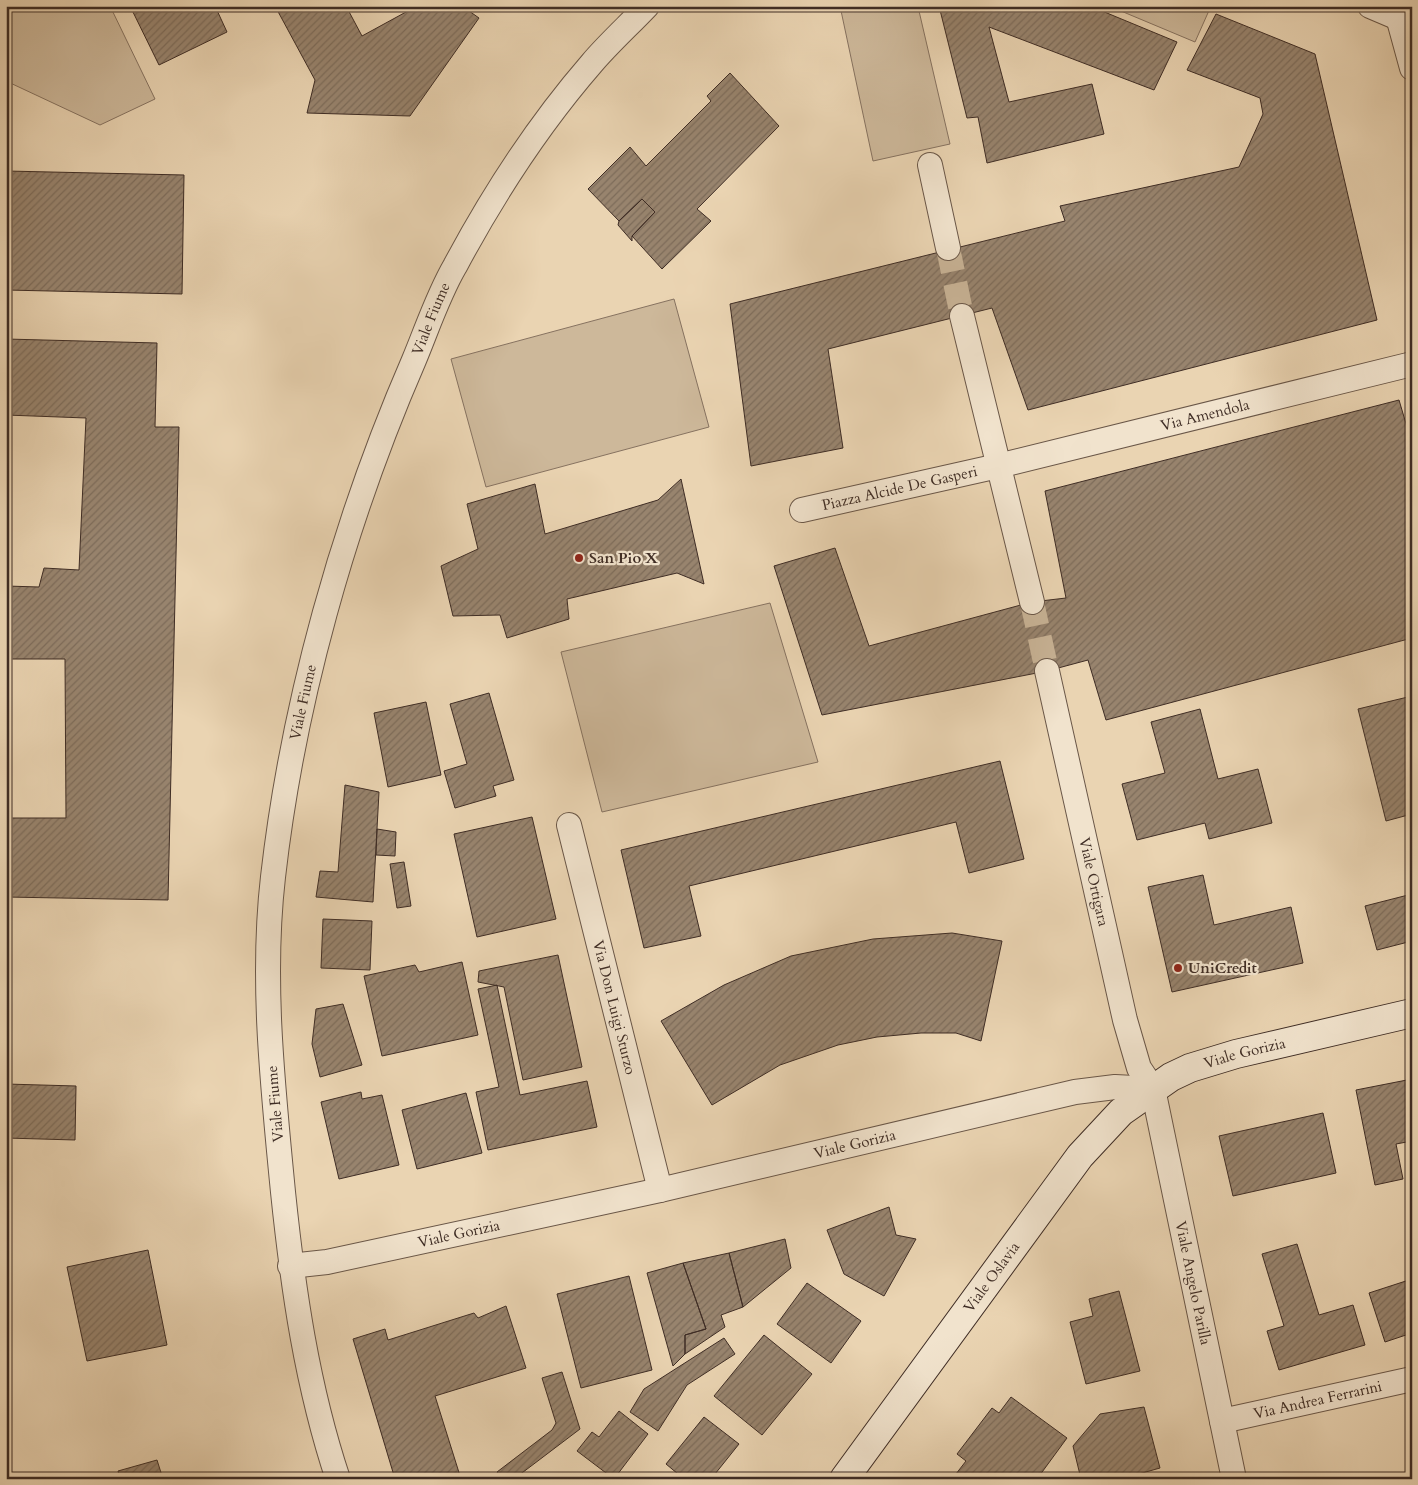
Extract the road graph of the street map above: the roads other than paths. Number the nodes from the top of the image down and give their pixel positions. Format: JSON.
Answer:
{"nodes":[{"id":1,"x":647,"y":6,"type":"edge"},
{"id":2,"x":1370,"y":6,"type":"edge"},
{"id":3,"x":1402,"y":16,"type":"edge"},
{"id":4,"x":1412,"y":68,"type":"edge"},
{"id":5,"x":930,"y":165,"type":"dead end"},
{"id":6,"x":948,"y":248,"type":"tunnel mouth"},
{"id":7,"x":962,"y":316,"type":"tunnel mouth"},
{"id":8,"x":1412,"y":364,"type":"edge"},
{"id":9,"x":998,"y":466,"type":"junction"},
{"id":10,"x":802,"y":510,"type":"dead end"},
{"id":11,"x":1032,"y":602,"type":"tunnel mouth"},
{"id":12,"x":1047,"y":671,"type":"tunnel mouth"},
{"id":13,"x":569,"y":825,"type":"dead end"},
{"id":14,"x":1412,"y":1013,"type":"edge"},
{"id":15,"x":1153,"y":1089,"type":"junction"},
{"id":16,"x":660,"y":1190,"type":"junction"},
{"id":17,"x":290,"y":1266,"type":"junction"},
{"id":18,"x":1412,"y":1379,"type":"edge"},
{"id":19,"x":1222,"y":1421,"type":"junction"},
{"id":20,"x":338,"y":1479,"type":"edge"},
{"id":21,"x":844,"y":1479,"type":"edge"},
{"id":22,"x":1234,"y":1479,"type":"edge"}],
"edges":[{"from":1,"to":17,"type":"street","name":"Viale Fiume"},
{"from":2,"to":3,"type":"street"},
{"from":3,"to":4,"type":"street"},
{"from":5,"to":6,"type":"street"},
{"from":7,"to":9,"type":"street","name":"Piazza Alcide De Gasperi"},
{"from":8,"to":9,"type":"street","name":"Via Amendola"},
{"from":9,"to":10,"type":"street","name":"Piazza Alcide De Gasperi"},
{"from":9,"to":11,"type":"street","name":"Piazza Alcide De Gasperi"},
{"from":12,"to":15,"type":"street","name":"Viale Ortigara"},
{"from":13,"to":16,"type":"street","name":"Via Don Luigi Sturzo"},
{"from":14,"to":15,"type":"street","name":"Viale Gorizia"},
{"from":15,"to":16,"type":"street","name":"Viale Gorizia"},
{"from":15,"to":19,"type":"street","name":"Viale Angelo Parilla"},
{"from":15,"to":21,"type":"street","name":"Viale Oslavia"},
{"from":16,"to":17,"type":"street","name":"Viale Gorizia"},
{"from":17,"to":20,"type":"street","name":"Viale Fiume"},
{"from":18,"to":19,"type":"street","name":"Via Andrea Ferrarini"},
{"from":19,"to":22,"type":"street","name":"Viale Angelo Parilla"}]}
